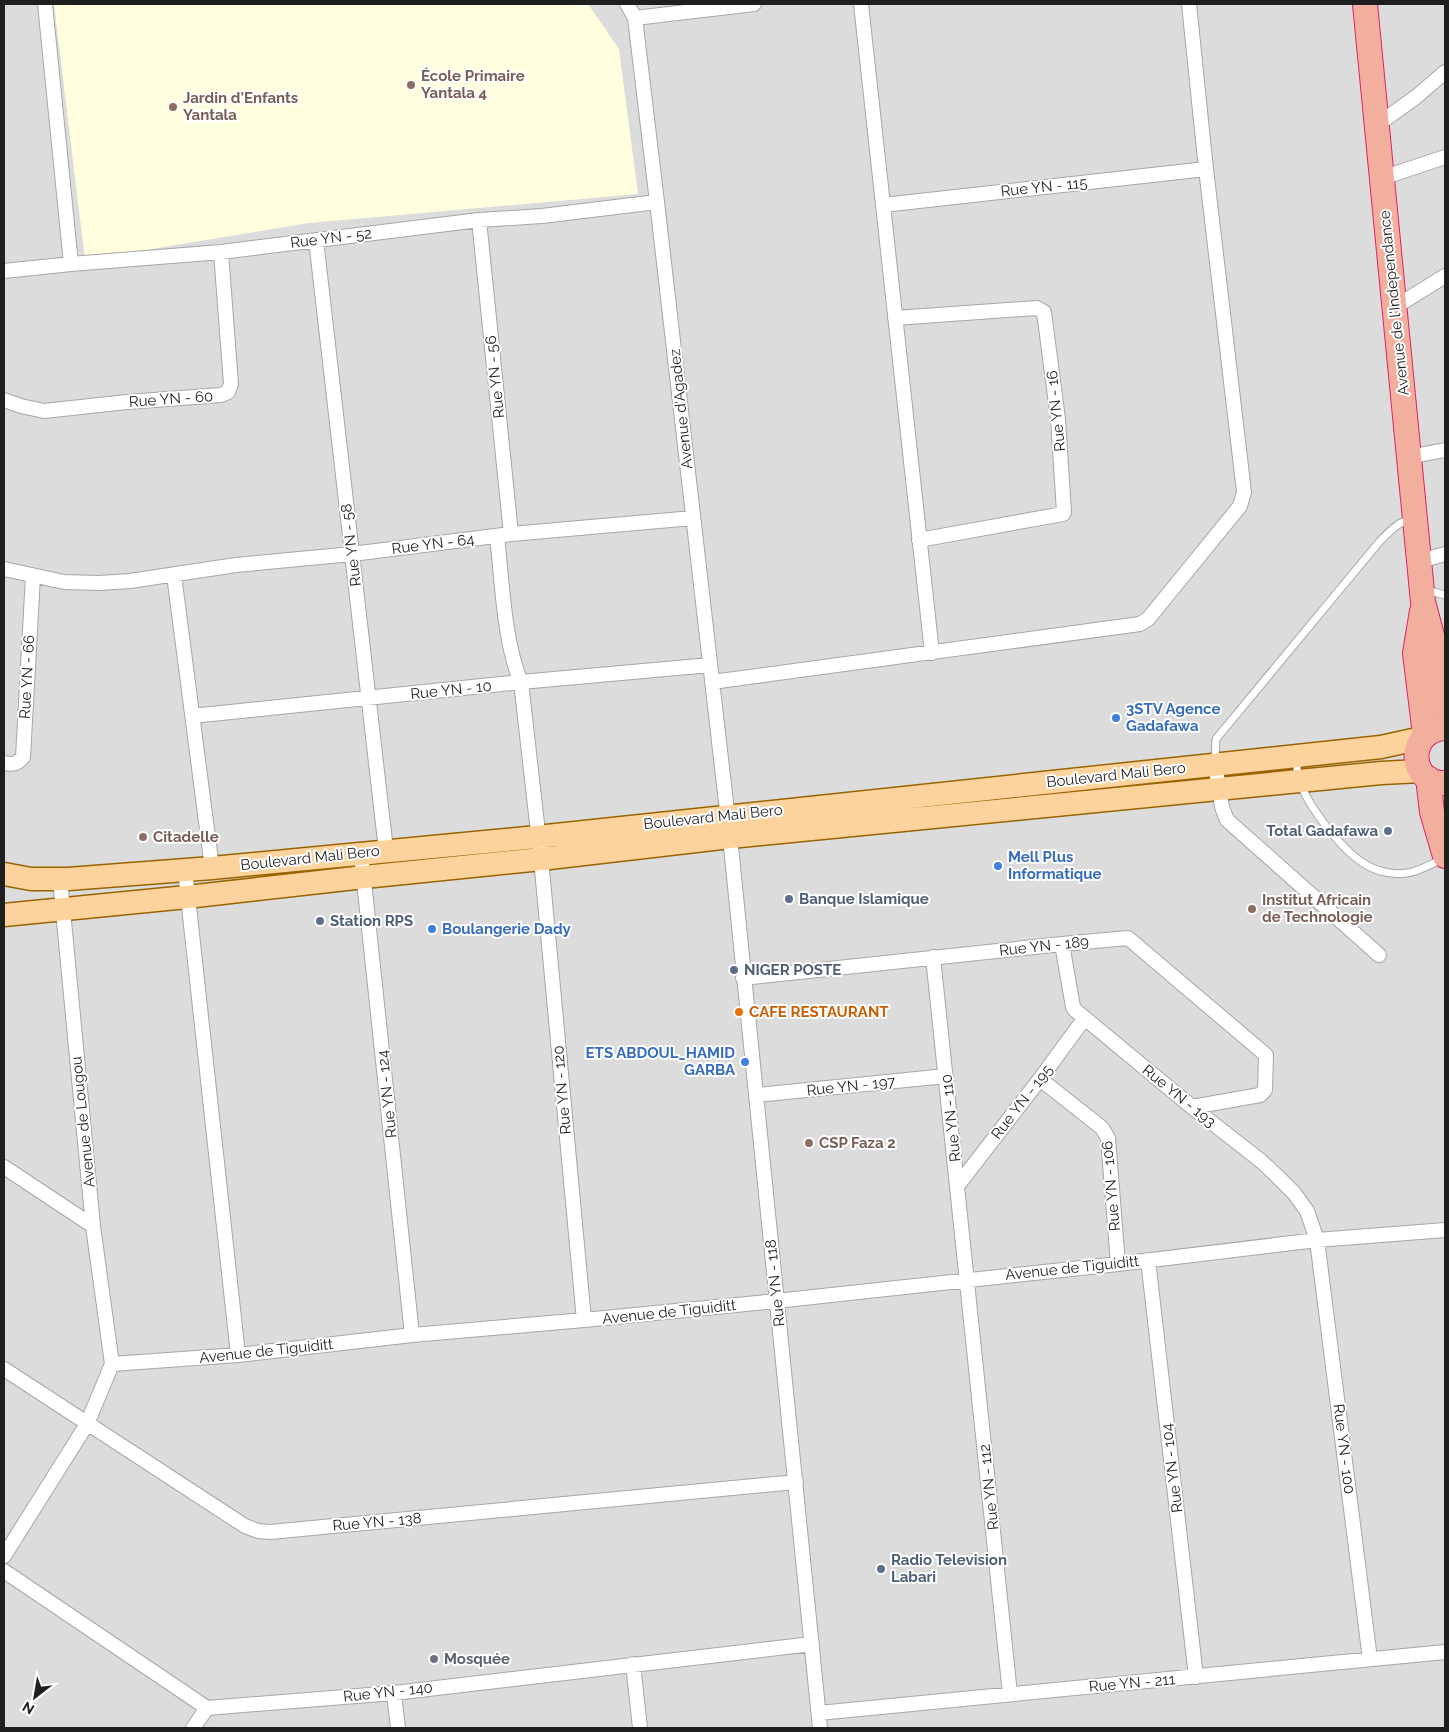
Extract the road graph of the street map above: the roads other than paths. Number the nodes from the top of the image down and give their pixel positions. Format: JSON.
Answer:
{"nodes":[{"id":1,"x":45,"y":4,"type":"edge"},
{"id":2,"x":627,"y":4,"type":"edge"},
{"id":3,"x":754,"y":4,"type":"edge"},
{"id":4,"x":861,"y":4,"type":"edge"},
{"id":5,"x":1189,"y":4,"type":"edge"},
{"id":6,"x":1365,"y":4,"type":"edge"},
{"id":7,"x":635,"y":18,"type":"junction"},
{"id":8,"x":1445,"y":72,"type":"edge"},
{"id":9,"x":1377,"y":125,"type":"junction"},
{"id":10,"x":1445,"y":157,"type":"edge"},
{"id":11,"x":1206,"y":169,"type":"junction"},
{"id":12,"x":1382,"y":178,"type":"junction"},
{"id":13,"x":657,"y":202,"type":"junction"},
{"id":14,"x":883,"y":205,"type":"junction"},
{"id":15,"x":479,"y":220,"type":"junction"},
{"id":16,"x":316,"y":240,"type":"junction"},
{"id":17,"x":221,"y":252,"type":"junction"},
{"id":18,"x":71,"y":264,"type":"junction"},
{"id":19,"x":4,"y":271,"type":"edge"},
{"id":20,"x":1445,"y":276,"type":"edge"},
{"id":21,"x":1395,"y":307,"type":"junction"},
{"id":22,"x":895,"y":318,"type":"junction"},
{"id":23,"x":4,"y":400,"type":"edge"},
{"id":24,"x":1445,"y":450,"type":"edge"},
{"id":25,"x":1409,"y":457,"type":"junction"},
{"id":26,"x":693,"y":518,"type":"junction"},
{"id":27,"x":1415,"y":518,"type":"junction"},
{"id":28,"x":504,"y":535,"type":"junction"},
{"id":29,"x":919,"y":540,"type":"junction"},
{"id":30,"x":352,"y":554,"type":"junction"},
{"id":31,"x":1445,"y":554,"type":"edge"},
{"id":32,"x":1420,"y":562,"type":"junction"},
{"id":33,"x":4,"y":569,"type":"edge"},
{"id":34,"x":174,"y":575,"type":"junction"},
{"id":35,"x":33,"y":576,"type":"junction"},
{"id":36,"x":1430,"y":595,"type":"edge"},
{"id":37,"x":932,"y":653,"type":"junction"},
{"id":38,"x":710,"y":665,"type":"junction"},
{"id":39,"x":521,"y":682,"type":"junction"},
{"id":40,"x":712,"y":682,"type":"junction"},
{"id":41,"x":369,"y":699,"type":"junction"},
{"id":42,"x":1445,"y":710,"type":"edge"},
{"id":43,"x":192,"y":716,"type":"junction"},
{"id":44,"x":1431,"y":734,"type":"edge"},
{"id":45,"x":1296,"y":756,"type":"junction"},
{"id":46,"x":4,"y":763,"type":"edge"},
{"id":47,"x":1214,"y":764,"type":"junction"},
{"id":48,"x":1431,"y":778,"type":"edge"},
{"id":49,"x":1300,"y":781,"type":"junction"},
{"id":50,"x":1219,"y":789,"type":"junction"},
{"id":51,"x":728,"y":826,"type":"junction"},
{"id":52,"x":538,"y":837,"type":"junction"},
{"id":53,"x":386,"y":850,"type":"junction"},
{"id":54,"x":361,"y":853,"type":"junction"},
{"id":55,"x":1445,"y":857,"type":"edge"},
{"id":56,"x":541,"y":859,"type":"junction"},
{"id":57,"x":212,"y":868,"type":"junction"},
{"id":58,"x":185,"y":870,"type":"junction"},
{"id":59,"x":4,"y":874,"type":"edge"},
{"id":60,"x":364,"y":877,"type":"junction"},
{"id":61,"x":60,"y":879,"type":"junction"},
{"id":62,"x":187,"y":897,"type":"junction"},
{"id":63,"x":62,"y":910,"type":"junction"},
{"id":64,"x":4,"y":915,"type":"edge"},
{"id":65,"x":1062,"y":944,"type":"junction"},
{"id":66,"x":1379,"y":955,"type":"dead end"},
{"id":67,"x":933,"y":957,"type":"junction"},
{"id":68,"x":743,"y":978,"type":"junction"},
{"id":69,"x":1084,"y":1019,"type":"junction"},
{"id":70,"x":946,"y":1076,"type":"junction"},
{"id":71,"x":1040,"y":1079,"type":"junction"},
{"id":72,"x":757,"y":1095,"type":"junction"},
{"id":73,"x":1192,"y":1107,"type":"junction"},
{"id":74,"x":4,"y":1167,"type":"edge"},
{"id":75,"x":958,"y":1185,"type":"junction"},
{"id":76,"x":93,"y":1226,"type":"junction"},
{"id":77,"x":1445,"y":1230,"type":"edge"},
{"id":78,"x":1317,"y":1240,"type":"junction"},
{"id":79,"x":1148,"y":1260,"type":"junction"},
{"id":80,"x":1118,"y":1264,"type":"junction"},
{"id":81,"x":967,"y":1280,"type":"junction"},
{"id":82,"x":776,"y":1301,"type":"junction"},
{"id":83,"x":584,"y":1320,"type":"junction"},
{"id":84,"x":412,"y":1335,"type":"junction"},
{"id":85,"x":238,"y":1355,"type":"junction"},
{"id":86,"x":112,"y":1364,"type":"junction"},
{"id":87,"x":4,"y":1369,"type":"edge"},
{"id":88,"x":87,"y":1424,"type":"junction"},
{"id":89,"x":796,"y":1482,"type":"junction"},
{"id":90,"x":4,"y":1556,"type":"edge"},
{"id":91,"x":4,"y":1571,"type":"edge"},
{"id":92,"x":812,"y":1644,"type":"junction"},
{"id":93,"x":1445,"y":1652,"type":"edge"},
{"id":94,"x":1370,"y":1659,"type":"junction"},
{"id":95,"x":633,"y":1664,"type":"junction"},
{"id":96,"x":1196,"y":1677,"type":"junction"},
{"id":97,"x":394,"y":1693,"type":"junction"},
{"id":98,"x":1010,"y":1694,"type":"junction"},
{"id":99,"x":207,"y":1708,"type":"junction"},
{"id":100,"x":819,"y":1713,"type":"junction"},
{"id":101,"x":193,"y":1728,"type":"edge"},
{"id":102,"x":398,"y":1728,"type":"edge"},
{"id":103,"x":640,"y":1728,"type":"edge"},
{"id":104,"x":820,"y":1728,"type":"edge"}],
"edges":[{"from":1,"to":18,"type":"street"},
{"from":2,"to":7,"type":"street","name":"Avenue d'Agadez"},
{"from":3,"to":7,"type":"street"},
{"from":4,"to":14,"type":"street"},
{"from":5,"to":11,"type":"street"},
{"from":6,"to":9,"type":"highway","name":"Avenue de l'Independance"},
{"from":7,"to":13,"type":"street","name":"Avenue d'Agadez"},
{"from":8,"to":9,"type":"street"},
{"from":9,"to":12,"type":"highway","name":"Avenue de l'Independance"},
{"from":10,"to":12,"type":"street"},
{"from":11,"to":14,"type":"street","name":"Rue YN - 115"},
{"from":11,"to":37,"type":"street"},
{"from":12,"to":21,"type":"highway","name":"Avenue de l'Independance"},
{"from":13,"to":15,"type":"street","name":"Rue YN - 52"},
{"from":13,"to":26,"type":"street","name":"Avenue d'Agadez"},
{"from":14,"to":22,"type":"street"},
{"from":15,"to":16,"type":"street","name":"Rue YN - 52"},
{"from":15,"to":28,"type":"street","name":"Rue YN - 56"},
{"from":16,"to":17,"type":"street","name":"Rue YN - 52"},
{"from":16,"to":30,"type":"street","name":"Rue YN - 58"},
{"from":17,"to":18,"type":"street","name":"Rue YN - 52"},
{"from":17,"to":23,"type":"street","name":"Rue YN - 60"},
{"from":18,"to":19,"type":"street","name":"Rue YN - 52"},
{"from":20,"to":21,"type":"street"},
{"from":21,"to":25,"type":"highway","name":"Avenue de l'Independance"},
{"from":22,"to":29,"type":"street"},
{"from":22,"to":29,"type":"street","name":"Rue YN - 16"},
{"from":24,"to":25,"type":"street"},
{"from":25,"to":27,"type":"highway","name":"Avenue de l'Independance"},
{"from":26,"to":28,"type":"street","name":"Rue YN - 64"},
{"from":26,"to":38,"type":"street","name":"Avenue d'Agadez"},
{"from":27,"to":32,"type":"highway","name":"Avenue de l'Independance"},
{"from":27,"to":47,"type":"lane"},
{"from":28,"to":30,"type":"street","name":"Rue YN - 64"},
{"from":28,"to":39,"type":"street","name":"Rue YN - 56"},
{"from":29,"to":37,"type":"street"},
{"from":30,"to":34,"type":"street","name":"Rue YN - 64"},
{"from":30,"to":41,"type":"street","name":"Rue YN - 58"},
{"from":31,"to":32,"type":"street"},
{"from":32,"to":36,"type":"highway","name":"Avenue de l'Independance"},
{"from":33,"to":35,"type":"street","name":"Rue YN - 64"},
{"from":34,"to":35,"type":"street","name":"Rue YN - 64"},
{"from":34,"to":43,"type":"street"},
{"from":35,"to":46,"type":"street","name":"Rue YN - 66"},
{"from":36,"to":42,"type":"highway","name":"Avenue de l'Independance"},
{"from":36,"to":44,"type":"highway","name":"Avenue de l'Independance"},
{"from":37,"to":40,"type":"street"},
{"from":38,"to":39,"type":"street","name":"Rue YN - 10"},
{"from":38,"to":40,"type":"street","name":"Avenue d'Agadez"},
{"from":39,"to":41,"type":"street","name":"Rue YN - 10"},
{"from":39,"to":52,"type":"street","name":"Rue YN - 56"},
{"from":40,"to":51,"type":"street","name":"Avenue d'Agadez"},
{"from":41,"to":43,"type":"street","name":"Rue YN - 10"},
{"from":41,"to":53,"type":"street","name":"Rue YN - 58"},
{"from":43,"to":57,"type":"street"},
{"from":44,"to":45,"type":"main road","name":"Boulevard Mali Bero"},
{"from":44,"to":48,"type":"highway","name":"Avenue de l'Independance"},
{"from":45,"to":47,"type":"main road","name":"Boulevard Mali Bero"},
{"from":45,"to":49,"type":"lane"},
{"from":47,"to":50,"type":"street"},
{"from":47,"to":51,"type":"main road","name":"Boulevard Mali Bero"},
{"from":48,"to":49,"type":"main road","name":"Boulevard Mali Bero"},
{"from":48,"to":55,"type":"highway","name":"Avenue de l'Independance"},
{"from":49,"to":50,"type":"main road","name":"Boulevard Mali Bero"},
{"from":49,"to":55,"type":"lane"},
{"from":50,"to":51,"type":"main road","name":"Boulevard Mali Bero"},
{"from":50,"to":66,"type":"street"},
{"from":51,"to":52,"type":"main road","name":"Boulevard Mali Bero"},
{"from":51,"to":56,"type":"main road","name":"Boulevard Mali Bero"},
{"from":51,"to":68,"type":"street","name":"Rue YN - 118"},
{"from":52,"to":53,"type":"main road","name":"Boulevard Mali Bero"},
{"from":52,"to":56,"type":"street","name":"Rue YN - 120"},
{"from":53,"to":54,"type":"main road","name":"Boulevard Mali Bero"},
{"from":54,"to":57,"type":"main road","name":"Boulevard Mali Bero"},
{"from":54,"to":60,"type":"street","name":"Rue YN - 124"},
{"from":56,"to":60,"type":"main road","name":"Boulevard Mali Bero"},
{"from":56,"to":83,"type":"street","name":"Rue YN - 120"},
{"from":57,"to":58,"type":"main road","name":"Boulevard Mali Bero"},
{"from":58,"to":61,"type":"main road","name":"Boulevard Mali Bero"},
{"from":58,"to":62,"type":"street"},
{"from":59,"to":61,"type":"main road","name":"Boulevard Mali Bero"},
{"from":60,"to":62,"type":"main road","name":"Boulevard Mali Bero"},
{"from":60,"to":84,"type":"street","name":"Rue YN - 124"},
{"from":61,"to":63,"type":"street","name":"Avenue de Lougou"},
{"from":62,"to":63,"type":"main road","name":"Boulevard Mali Bero"},
{"from":62,"to":85,"type":"street"},
{"from":63,"to":64,"type":"main road","name":"Boulevard Mali Bero"},
{"from":63,"to":76,"type":"street","name":"Avenue de Lougou"},
{"from":65,"to":67,"type":"street","name":"Rue YN - 189"},
{"from":65,"to":69,"type":"street","name":"Rue YN - 193"},
{"from":65,"to":73,"type":"street","name":"Rue YN - 189"},
{"from":67,"to":68,"type":"street","name":"Rue YN - 189"},
{"from":67,"to":70,"type":"street","name":"Rue YN - 110"},
{"from":68,"to":72,"type":"street","name":"Rue YN - 118"},
{"from":69,"to":71,"type":"street","name":"Rue YN - 195"},
{"from":69,"to":73,"type":"street","name":"Rue YN - 193"},
{"from":70,"to":72,"type":"street","name":"Rue YN - 197"},
{"from":70,"to":75,"type":"street","name":"Rue YN - 110"},
{"from":71,"to":75,"type":"street","name":"Rue YN - 195"},
{"from":71,"to":80,"type":"street","name":"Rue YN - 106"},
{"from":72,"to":82,"type":"street","name":"Rue YN - 118"},
{"from":73,"to":78,"type":"street","name":"Rue YN - 193"},
{"from":74,"to":76,"type":"street"},
{"from":75,"to":81,"type":"street","name":"Rue YN - 110"},
{"from":76,"to":86,"type":"street","name":"Avenue de Lougou"},
{"from":77,"to":78,"type":"street","name":"Avenue de Tiguiditt"},
{"from":78,"to":79,"type":"street","name":"Avenue de Tiguiditt"},
{"from":78,"to":94,"type":"street","name":"Rue YN - 100"},
{"from":79,"to":80,"type":"street","name":"Avenue de Tiguiditt"},
{"from":79,"to":96,"type":"street","name":"Rue YN - 104"},
{"from":80,"to":81,"type":"street","name":"Avenue de Tiguiditt"},
{"from":81,"to":82,"type":"street","name":"Avenue de Tiguiditt"},
{"from":81,"to":98,"type":"street","name":"Rue YN - 112"},
{"from":82,"to":83,"type":"street","name":"Avenue de Tiguiditt"},
{"from":82,"to":89,"type":"street","name":"Rue YN - 118"},
{"from":83,"to":84,"type":"street","name":"Avenue de Tiguiditt"},
{"from":84,"to":85,"type":"street","name":"Avenue de Tiguiditt"},
{"from":85,"to":86,"type":"street","name":"Avenue de Tiguiditt"},
{"from":86,"to":88,"type":"street"},
{"from":87,"to":88,"type":"street","name":"Rue YN - 138"},
{"from":88,"to":89,"type":"street","name":"Rue YN - 138"},
{"from":88,"to":90,"type":"street"},
{"from":89,"to":92,"type":"street","name":"Rue YN - 118"},
{"from":91,"to":99,"type":"street"},
{"from":92,"to":95,"type":"street","name":"Rue YN - 140"},
{"from":92,"to":100,"type":"street","name":"Rue YN - 118"},
{"from":93,"to":94,"type":"street","name":"Rue YN - 211"},
{"from":94,"to":96,"type":"street","name":"Rue YN - 211"},
{"from":95,"to":97,"type":"street","name":"Rue YN - 140"},
{"from":95,"to":103,"type":"street"},
{"from":96,"to":98,"type":"street","name":"Rue YN - 211"},
{"from":97,"to":99,"type":"street","name":"Rue YN - 140"},
{"from":97,"to":102,"type":"street"},
{"from":98,"to":100,"type":"street","name":"Rue YN - 211"},
{"from":99,"to":101,"type":"street"},
{"from":100,"to":104,"type":"street","name":"Rue YN - 118"}]}
